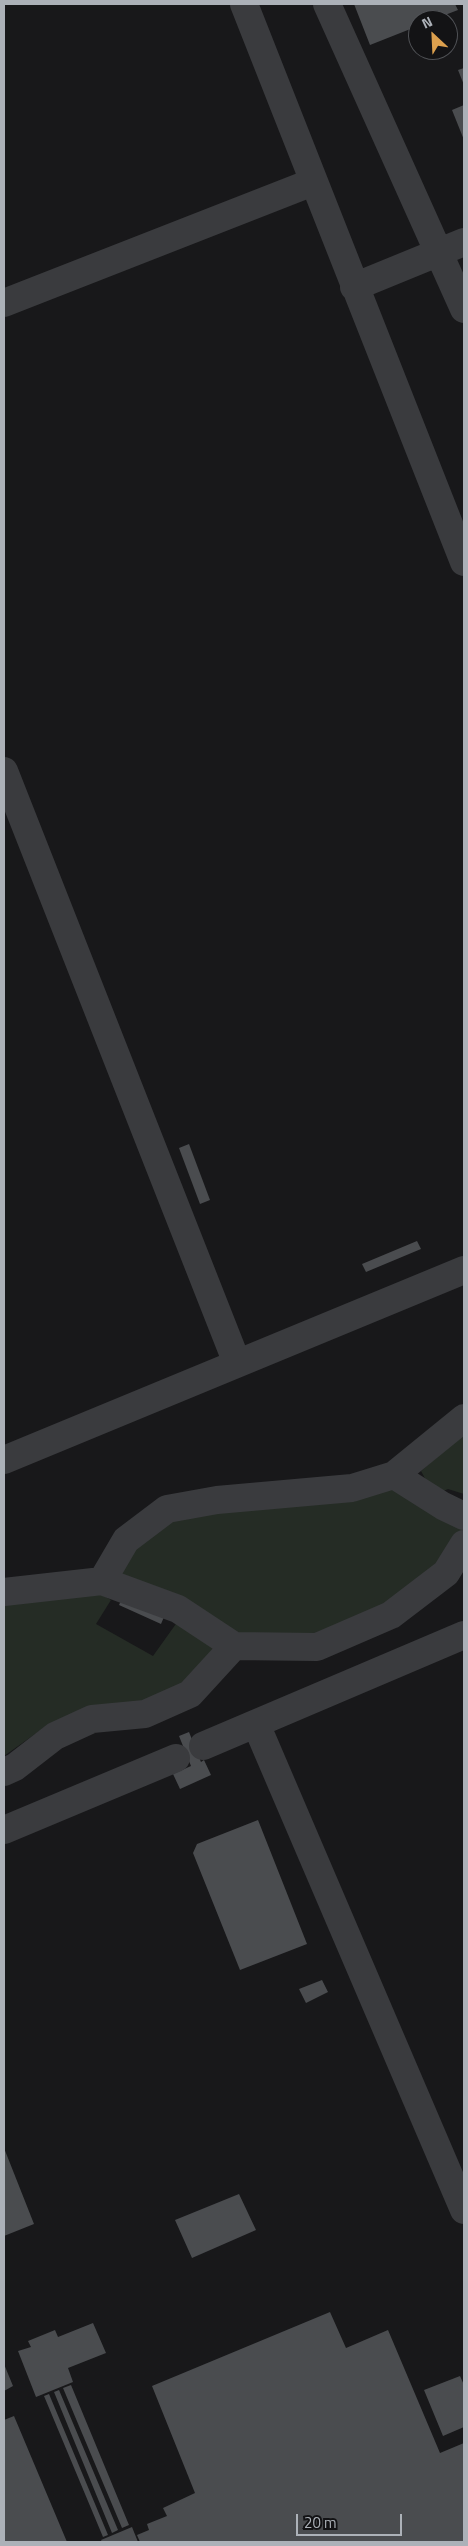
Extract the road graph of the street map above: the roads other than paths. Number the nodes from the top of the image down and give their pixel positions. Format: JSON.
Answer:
{"nodes":[{"id":1,"x":244,"y":4,"type":"edge"},
{"id":2,"x":327,"y":4,"type":"edge"},
{"id":3,"x":313,"y":182,"type":"junction"},
{"id":4,"x":464,"y":242,"type":"edge"},
{"id":5,"x":438,"y":252,"type":"junction"},
{"id":6,"x":354,"y":287,"type":"junction"},
{"id":7,"x":4,"y":303,"type":"edge"},
{"id":8,"x":464,"y":309,"type":"edge"},
{"id":9,"x":464,"y":562,"type":"edge"},
{"id":10,"x":4,"y":771,"type":"edge"},
{"id":11,"x":464,"y":1270,"type":"edge"},
{"id":12,"x":237,"y":1363,"type":"junction"},
{"id":13,"x":464,"y":1418,"type":"edge"},
{"id":14,"x":4,"y":1460,"type":"edge"},
{"id":15,"x":394,"y":1475,"type":"junction"},
{"id":16,"x":464,"y":1516,"type":"edge"},
{"id":17,"x":464,"y":1544,"type":"edge"},
{"id":18,"x":102,"y":1581,"type":"junction"},
{"id":19,"x":4,"y":1592,"type":"edge"},
{"id":20,"x":464,"y":1635,"type":"edge"},
{"id":21,"x":234,"y":1646,"type":"junction"},
{"id":22,"x":256,"y":1724,"type":"junction"},
{"id":23,"x":203,"y":1746,"type":"dead end"},
{"id":24,"x":176,"y":1758,"type":"dead end"},
{"id":25,"x":4,"y":1772,"type":"edge"},
{"id":26,"x":4,"y":1830,"type":"edge"},
{"id":27,"x":464,"y":2210,"type":"edge"}],
"edges":[{"from":1,"to":3,"type":"street"},
{"from":2,"to":5,"type":"street"},
{"from":3,"to":6,"type":"street"},
{"from":3,"to":7,"type":"street"},
{"from":4,"to":5,"type":"street"},
{"from":5,"to":6,"type":"street"},
{"from":5,"to":8,"type":"street"},
{"from":6,"to":9,"type":"street"},
{"from":10,"to":12,"type":"street"},
{"from":11,"to":12,"type":"street"},
{"from":12,"to":14,"type":"street"},
{"from":13,"to":15,"type":"street"},
{"from":15,"to":16,"type":"street"},
{"from":15,"to":18,"type":"street"},
{"from":17,"to":21,"type":"street"},
{"from":18,"to":19,"type":"street"},
{"from":18,"to":21,"type":"street"},
{"from":20,"to":22,"type":"street"},
{"from":21,"to":25,"type":"street"},
{"from":22,"to":23,"type":"street"},
{"from":22,"to":27,"type":"street"},
{"from":24,"to":26,"type":"street"}]}
